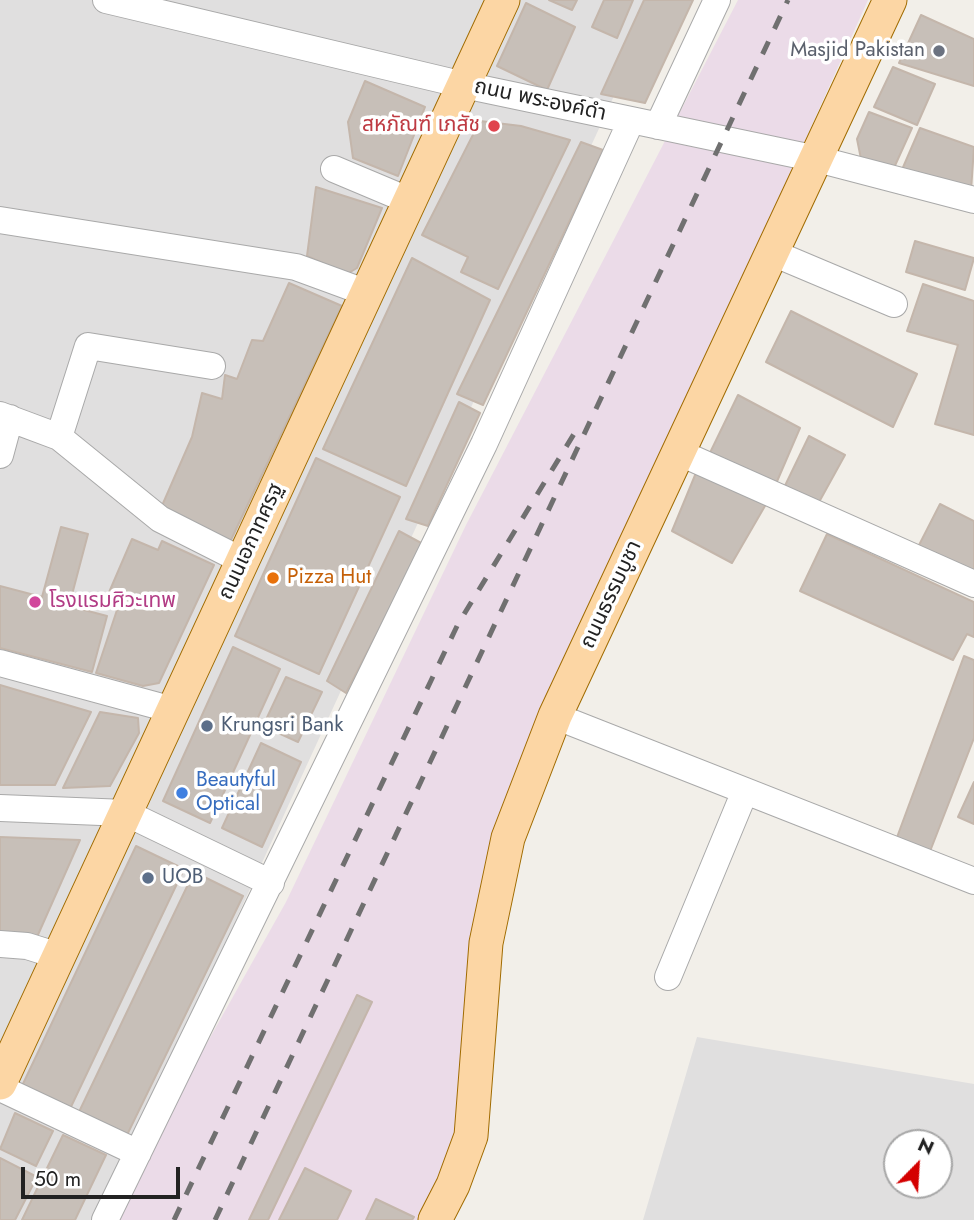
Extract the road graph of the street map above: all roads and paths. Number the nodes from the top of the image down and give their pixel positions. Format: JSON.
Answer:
{"nodes":[{"id":1,"x":106,"y":0,"type":"edge"},
{"id":2,"x":503,"y":0,"type":"edge"},
{"id":3,"x":718,"y":0,"type":"edge"},
{"id":4,"x":890,"y":0,"type":"edge"},
{"id":5,"x":464,"y":85,"type":"junction"},
{"id":6,"x":631,"y":121,"type":"junction"},
{"id":7,"x":658,"y":126,"type":"junction"},
{"id":8,"x":817,"y":159,"type":"junction"},
{"id":9,"x":334,"y":169,"type":"dead end"},
{"id":10,"x":974,"y":200,"type":"edge"},
{"id":11,"x":410,"y":201,"type":"junction"},
{"id":12,"x":0,"y":220,"type":"edge"},
{"id":13,"x":773,"y":253,"type":"junction"},
{"id":14,"x":367,"y":293,"type":"junction"},
{"id":15,"x":894,"y":304,"type":"dead end"},
{"id":16,"x":212,"y":366,"type":"dead end"},
{"id":17,"x":5,"y":416,"type":"edge"},
{"id":18,"x":59,"y":437,"type":"junction"},
{"id":19,"x":678,"y":452,"type":"junction"},
{"id":20,"x":0,"y":455,"type":"edge"},
{"id":21,"x":243,"y":561,"type":"junction"},
{"id":22,"x":974,"y":584,"type":"edge"},
{"id":23,"x":0,"y":663,"type":"edge"},
{"id":24,"x":173,"y":710,"type":"junction"},
{"id":25,"x":555,"y":716,"type":"junction"},
{"id":26,"x":745,"y":791,"type":"junction"},
{"id":27,"x":0,"y":808,"type":"edge"},
{"id":28,"x":125,"y":813,"type":"junction"},
{"id":29,"x":974,"y":881,"type":"edge"},
{"id":30,"x":271,"y":883,"type":"junction"},
{"id":31,"x":0,"y":944,"type":"edge"},
{"id":32,"x":59,"y":956,"type":"junction"},
{"id":33,"x":668,"y":977,"type":"dead end"},
{"id":34,"x":0,"y":1086,"type":"edge"},
{"id":35,"x":138,"y":1153,"type":"junction"},
{"id":36,"x":104,"y":1220,"type":"edge"},
{"id":37,"x":435,"y":1220,"type":"edge"}],
"edges":[{"from":1,"to":5,"type":"street","name":"ถนน พระองค์ดำ"},
{"from":2,"to":5,"type":"main road","name":"ถนนเอกาทศรฐ"},
{"from":3,"to":7,"type":"street"},
{"from":4,"to":8,"type":"main road","name":"ถนนธรรมบูชา"},
{"from":5,"to":6,"type":"street","name":"ถนน พระองค์ดำ"},
{"from":5,"to":11,"type":"main road","name":"ถนนเอกาทศรฐ"},
{"from":6,"to":7,"type":"street","name":"ถนน พระองค์ดำ"},
{"from":6,"to":30,"type":"street"},
{"from":7,"to":8,"type":"street","name":"ถนน พระองค์ดำ"},
{"from":8,"to":10,"type":"street","name":"ถนน พระองค์ดำ"},
{"from":8,"to":13,"type":"main road","name":"ถนนธรรมบูชา"},
{"from":9,"to":11,"type":"street"},
{"from":11,"to":14,"type":"main road","name":"ถนนเอกาทศรฐ"},
{"from":12,"to":14,"type":"street"},
{"from":13,"to":15,"type":"street"},
{"from":13,"to":19,"type":"main road","name":"ถนนธรรมบูชา"},
{"from":14,"to":21,"type":"main road","name":"ถนนเอกาทศรฐ"},
{"from":16,"to":18,"type":"street"},
{"from":17,"to":18,"type":"street"},
{"from":17,"to":20,"type":"street"},
{"from":18,"to":21,"type":"street"},
{"from":19,"to":22,"type":"street"},
{"from":19,"to":25,"type":"main road","name":"ถนนธรรมบูชา"},
{"from":21,"to":24,"type":"main road","name":"ถนนเอกาทศรฐ"},
{"from":23,"to":24,"type":"street"},
{"from":24,"to":28,"type":"main road","name":"ถนนเอกาทศรฐ"},
{"from":25,"to":26,"type":"street"},
{"from":25,"to":37,"type":"main road","name":"ถนนธรรมบูชา"},
{"from":26,"to":29,"type":"street"},
{"from":26,"to":33,"type":"street"},
{"from":27,"to":28,"type":"street"},
{"from":28,"to":30,"type":"street"},
{"from":28,"to":32,"type":"main road","name":"ถนนเอกาทศรฐ"},
{"from":30,"to":35,"type":"street"},
{"from":31,"to":32,"type":"street"},
{"from":32,"to":34,"type":"main road","name":"ถนนเอกาทศรฐ"},
{"from":34,"to":35,"type":"street"},
{"from":35,"to":36,"type":"street"}]}
